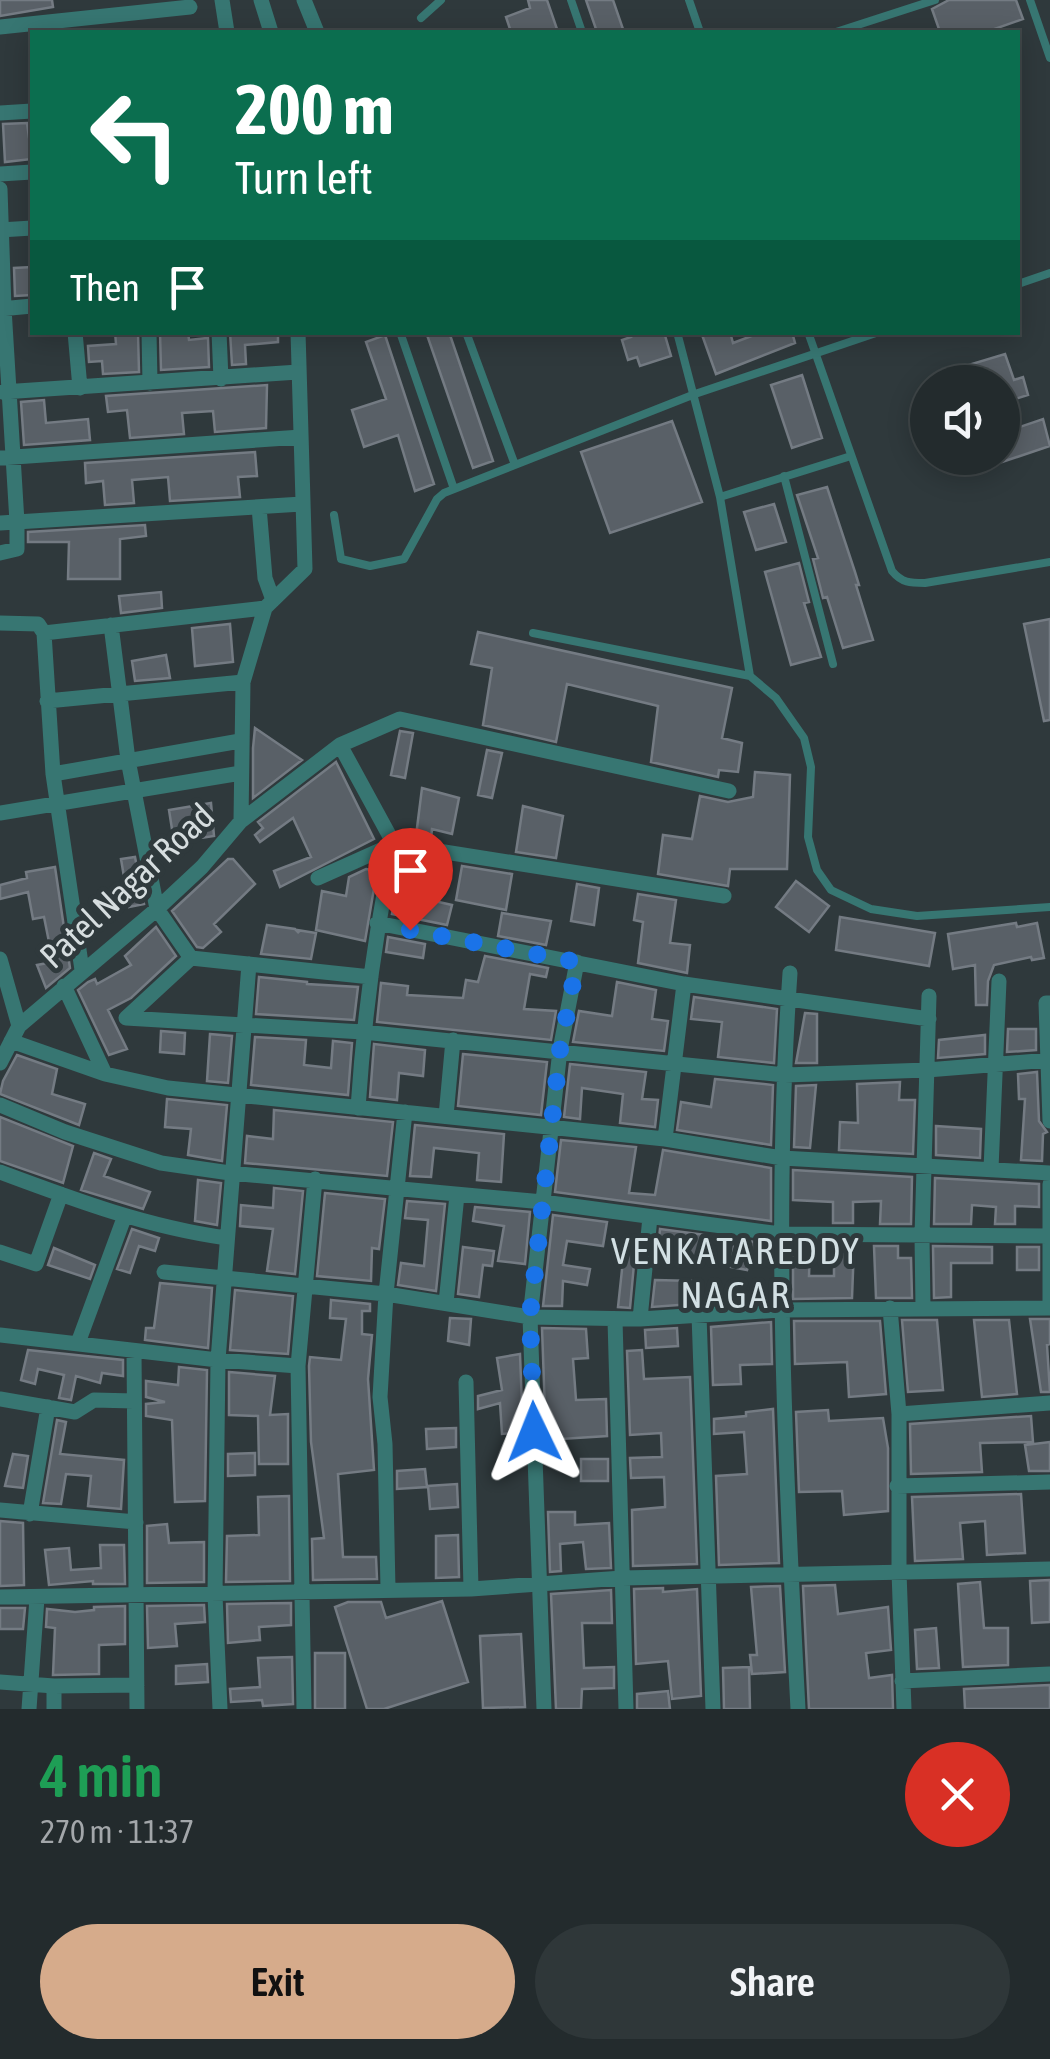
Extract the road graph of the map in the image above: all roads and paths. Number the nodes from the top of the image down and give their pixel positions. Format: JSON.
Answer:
{"nodes":[{"id":1,"x":222,"y":0,"type":"edge"},
{"id":2,"x":261,"y":0,"type":"edge"},
{"id":3,"x":304,"y":0,"type":"edge"},
{"id":4,"x":441,"y":0,"type":"edge"},
{"id":5,"x":571,"y":0,"type":"edge"},
{"id":6,"x":689,"y":0,"type":"edge"},
{"id":7,"x":935,"y":0,"type":"edge"},
{"id":8,"x":1030,"y":0,"type":"edge"},
{"id":9,"x":190,"y":8,"type":"dead end"},
{"id":10,"x":421,"y":18,"type":"dead end"},
{"id":11,"x":105,"y":25,"type":"edge"},
{"id":12,"x":0,"y":28,"type":"edge"},
{"id":13,"x":227,"y":30,"type":"edge"},
{"id":14,"x":270,"y":30,"type":"edge"},
{"id":15,"x":315,"y":30,"type":"edge"},
{"id":16,"x":581,"y":30,"type":"edge"},
{"id":17,"x":699,"y":30,"type":"edge"},
{"id":18,"x":842,"y":30,"type":"edge"},
{"id":19,"x":1050,"y":58,"type":"edge"},
{"id":20,"x":30,"y":111,"type":"edge"},
{"id":21,"x":0,"y":112,"type":"edge"},
{"id":22,"x":30,"y":172,"type":"edge"},
{"id":23,"x":0,"y":174,"type":"edge"},
{"id":24,"x":0,"y":189,"type":"edge"},
{"id":25,"x":30,"y":228,"type":"edge"},
{"id":26,"x":1,"y":230,"type":"edge"},
{"id":27,"x":1050,"y":273,"type":"edge"},
{"id":28,"x":1020,"y":283,"type":"edge"},
{"id":29,"x":30,"y":306,"type":"edge"},
{"id":30,"x":2,"y":308,"type":"edge"},
{"id":31,"x":75,"y":335,"type":"edge"},
{"id":32,"x":149,"y":335,"type":"edge"},
{"id":33,"x":219,"y":335,"type":"edge"},
{"id":34,"x":298,"y":335,"type":"edge"},
{"id":35,"x":401,"y":335,"type":"edge"},
{"id":36,"x":467,"y":335,"type":"edge"},
{"id":37,"x":678,"y":335,"type":"edge"},
{"id":38,"x":809,"y":335,"type":"edge"},
{"id":39,"x":870,"y":335,"type":"edge"},
{"id":40,"x":816,"y":354,"type":"junction"},
{"id":41,"x":298,"y":372,"type":"junction"},
{"id":42,"x":221,"y":379,"type":"junction"},
{"id":43,"x":150,"y":384,"type":"junction"},
{"id":44,"x":80,"y":388,"type":"junction"},
{"id":45,"x":4,"y":392,"type":"edge"},
{"id":46,"x":695,"y":394,"type":"junction"},
{"id":47,"x":301,"y":438,"type":"junction"},
{"id":48,"x":851,"y":456,"type":"junction"},
{"id":49,"x":7,"y":458,"type":"edge"},
{"id":50,"x":515,"y":465,"type":"junction"},
{"id":51,"x":784,"y":476,"type":"junction"},
{"id":52,"x":454,"y":489,"type":"junction"},
{"id":53,"x":720,"y":497,"type":"junction"},
{"id":54,"x":302,"y":504,"type":"junction"},
{"id":55,"x":259,"y":507,"type":"junction"},
{"id":56,"x":334,"y":514,"type":"dead end"},
{"id":57,"x":18,"y":522,"type":"junction"},
{"id":58,"x":0,"y":523,"type":"edge"},
{"id":59,"x":0,"y":553,"type":"edge"},
{"id":60,"x":1050,"y":562,"type":"edge"},
{"id":61,"x":269,"y":604,"type":"junction"},
{"id":62,"x":0,"y":623,"type":"edge"},
{"id":63,"x":111,"y":624,"type":"junction"},
{"id":64,"x":44,"y":632,"type":"junction"},
{"id":65,"x":533,"y":633,"type":"dead end"},
{"id":66,"x":833,"y":664,"type":"dead end"},
{"id":67,"x":750,"y":676,"type":"junction"},
{"id":68,"x":243,"y":682,"type":"junction"},
{"id":69,"x":121,"y":696,"type":"junction"},
{"id":70,"x":47,"y":701,"type":"junction"},
{"id":71,"x":240,"y":742,"type":"junction"},
{"id":72,"x":340,"y":745,"type":"junction"},
{"id":73,"x":128,"y":760,"type":"junction"},
{"id":74,"x":241,"y":772,"type":"junction"},
{"id":75,"x":53,"y":774,"type":"junction"},
{"id":76,"x":728,"y":791,"type":"dead end"},
{"id":77,"x":134,"y":792,"type":"junction"},
{"id":78,"x":57,"y":805,"type":"junction"},
{"id":79,"x":0,"y":812,"type":"edge"},
{"id":80,"x":241,"y":821,"type":"junction"},
{"id":81,"x":394,"y":844,"type":"junction"},
{"id":82,"x":318,"y":878,"type":"dead end"},
{"id":83,"x":724,"y":896,"type":"dead end"},
{"id":84,"x":1050,"y":907,"type":"edge"},
{"id":85,"x":156,"y":909,"type":"junction"},
{"id":86,"x":377,"y":924,"type":"junction"},
{"id":87,"x":191,"y":958,"type":"junction"},
{"id":88,"x":0,"y":959,"type":"edge"},
{"id":89,"x":577,"y":962,"type":"junction"},
{"id":90,"x":249,"y":964,"type":"junction"},
{"id":91,"x":82,"y":970,"type":"junction"},
{"id":92,"x":790,"y":972,"type":"dead end"},
{"id":93,"x":370,"y":977,"type":"junction"},
{"id":94,"x":999,"y":981,"type":"dead end"},
{"id":95,"x":684,"y":984,"type":"junction"},
{"id":96,"x":64,"y":986,"type":"junction"},
{"id":97,"x":929,"y":996,"type":"dead end"},
{"id":98,"x":788,"y":998,"type":"junction"},
{"id":99,"x":1050,"y":1003,"type":"edge"},
{"id":100,"x":928,"y":1019,"type":"junction"},
{"id":101,"x":243,"y":1022,"type":"junction"},
{"id":102,"x":19,"y":1026,"type":"junction"},
{"id":103,"x":363,"y":1032,"type":"junction"},
{"id":104,"x":453,"y":1040,"type":"junction"},
{"id":105,"x":11,"y":1041,"type":"junction"},
{"id":106,"x":560,"y":1050,"type":"junction"},
{"id":107,"x":1049,"y":1060,"type":"edge"},
{"id":108,"x":672,"y":1062,"type":"junction"},
{"id":109,"x":0,"y":1064,"type":"edge"},
{"id":110,"x":996,"y":1064,"type":"junction"},
{"id":111,"x":927,"y":1070,"type":"junction"},
{"id":112,"x":105,"y":1074,"type":"junction"},
{"id":113,"x":786,"y":1075,"type":"junction"},
{"id":114,"x":240,"y":1097,"type":"junction"},
{"id":115,"x":0,"y":1105,"type":"edge"},
{"id":116,"x":358,"y":1108,"type":"junction"},
{"id":117,"x":405,"y":1112,"type":"junction"},
{"id":118,"x":446,"y":1116,"type":"junction"},
{"id":119,"x":1050,"y":1122,"type":"edge"},
{"id":120,"x":550,"y":1126,"type":"junction"},
{"id":121,"x":665,"y":1139,"type":"junction"},
{"id":122,"x":782,"y":1158,"type":"junction"},
{"id":123,"x":924,"y":1164,"type":"junction"},
{"id":124,"x":992,"y":1169,"type":"junction"},
{"id":125,"x":0,"y":1172,"type":"edge"},
{"id":126,"x":230,"y":1173,"type":"junction"},
{"id":127,"x":1050,"y":1173,"type":"edge"},
{"id":128,"x":315,"y":1180,"type":"junction"},
{"id":129,"x":1050,"y":1184,"type":"edge"},
{"id":130,"x":398,"y":1190,"type":"junction"},
{"id":131,"x":60,"y":1194,"type":"junction"},
{"id":132,"x":457,"y":1195,"type":"junction"},
{"id":133,"x":543,"y":1202,"type":"junction"},
{"id":134,"x":650,"y":1217,"type":"junction"},
{"id":135,"x":124,"y":1218,"type":"junction"},
{"id":136,"x":781,"y":1234,"type":"junction"},
{"id":137,"x":922,"y":1236,"type":"junction"},
{"id":138,"x":1049,"y":1236,"type":"edge"},
{"id":139,"x":227,"y":1238,"type":"junction"},
{"id":140,"x":0,"y":1252,"type":"edge"},
{"id":141,"x":164,"y":1272,"type":"dead end"},
{"id":142,"x":225,"y":1277,"type":"junction"},
{"id":143,"x":308,"y":1286,"type":"junction"},
{"id":144,"x":386,"y":1294,"type":"junction"},
{"id":145,"x":446,"y":1303,"type":"junction"},
{"id":146,"x":923,"y":1307,"type":"junction"},
{"id":147,"x":890,"y":1308,"type":"junction"},
{"id":148,"x":781,"y":1310,"type":"junction"},
{"id":149,"x":700,"y":1315,"type":"junction"},
{"id":150,"x":530,"y":1316,"type":"junction"},
{"id":151,"x":615,"y":1320,"type":"junction"},
{"id":152,"x":640,"y":1320,"type":"junction"},
{"id":153,"x":0,"y":1336,"type":"edge"},
{"id":154,"x":78,"y":1343,"type":"junction"},
{"id":155,"x":134,"y":1351,"type":"junction"},
{"id":156,"x":218,"y":1360,"type":"junction"},
{"id":157,"x":298,"y":1366,"type":"junction"},
{"id":158,"x":466,"y":1382,"type":"dead end"},
{"id":159,"x":0,"y":1399,"type":"edge"},
{"id":160,"x":134,"y":1401,"type":"junction"},
{"id":161,"x":1050,"y":1403,"type":"edge"},
{"id":162,"x":48,"y":1408,"type":"junction"},
{"id":163,"x":899,"y":1414,"type":"junction"},
{"id":164,"x":1050,"y":1482,"type":"edge"},
{"id":165,"x":897,"y":1486,"type":"junction"},
{"id":166,"x":0,"y":1510,"type":"edge"},
{"id":167,"x":30,"y":1514,"type":"junction"},
{"id":168,"x":136,"y":1522,"type":"junction"},
{"id":169,"x":1050,"y":1569,"type":"edge"},
{"id":170,"x":898,"y":1572,"type":"junction"},
{"id":171,"x":791,"y":1574,"type":"junction"},
{"id":172,"x":707,"y":1576,"type":"junction"},
{"id":173,"x":622,"y":1578,"type":"junction"},
{"id":174,"x":538,"y":1586,"type":"junction"},
{"id":175,"x":388,"y":1588,"type":"junction"},
{"id":176,"x":470,"y":1590,"type":"junction"},
{"id":177,"x":302,"y":1591,"type":"junction"},
{"id":178,"x":214,"y":1595,"type":"junction"},
{"id":179,"x":0,"y":1597,"type":"edge"},
{"id":180,"x":137,"y":1597,"type":"junction"},
{"id":181,"x":37,"y":1598,"type":"junction"},
{"id":182,"x":1050,"y":1674,"type":"edge"},
{"id":183,"x":902,"y":1681,"type":"junction"},
{"id":184,"x":0,"y":1682,"type":"edge"},
{"id":185,"x":32,"y":1684,"type":"junction"},
{"id":186,"x":137,"y":1685,"type":"junction"},
{"id":187,"x":54,"y":1686,"type":"junction"},
{"id":188,"x":29,"y":1709,"type":"edge"},
{"id":189,"x":54,"y":1709,"type":"edge"},
{"id":190,"x":137,"y":1709,"type":"edge"},
{"id":191,"x":220,"y":1709,"type":"edge"},
{"id":192,"x":304,"y":1709,"type":"edge"},
{"id":193,"x":544,"y":1709,"type":"edge"},
{"id":194,"x":626,"y":1709,"type":"edge"},
{"id":195,"x":712,"y":1709,"type":"edge"},
{"id":196,"x":798,"y":1709,"type":"edge"},
{"id":197,"x":904,"y":1709,"type":"edge"}],
"edges":[{"from":1,"to":13,"type":"street"},
{"from":2,"to":14,"type":"street"},
{"from":3,"to":15,"type":"street"},
{"from":4,"to":10,"type":"lane"},
{"from":5,"to":16,"type":"lane"},
{"from":6,"to":17,"type":"lane"},
{"from":7,"to":18,"type":"lane"},
{"from":8,"to":19,"type":"lane"},
{"from":9,"to":11,"type":"street"},
{"from":11,"to":12,"type":"street"},
{"from":20,"to":21,"type":"street"},
{"from":22,"to":23,"type":"street"},
{"from":24,"to":26,"type":"street"},
{"from":25,"to":26,"type":"street"},
{"from":26,"to":30,"type":"street"},
{"from":27,"to":28,"type":"lane"},
{"from":29,"to":30,"type":"street"},
{"from":30,"to":45,"type":"street"},
{"from":31,"to":44,"type":"street"},
{"from":32,"to":43,"type":"street"},
{"from":33,"to":42,"type":"street"},
{"from":34,"to":41,"type":"street","name":"Patel Nagar Road"},
{"from":35,"to":52,"type":"lane"},
{"from":36,"to":50,"type":"lane"},
{"from":37,"to":46,"type":"lane"},
{"from":38,"to":40,"type":"lane"},
{"from":39,"to":40,"type":"lane"},
{"from":40,"to":46,"type":"lane"},
{"from":40,"to":48,"type":"lane"},
{"from":41,"to":42,"type":"street"},
{"from":41,"to":47,"type":"street","name":"Patel Nagar Road"},
{"from":42,"to":43,"type":"street"},
{"from":43,"to":44,"type":"street"},
{"from":44,"to":45,"type":"street"},
{"from":45,"to":49,"type":"street"},
{"from":46,"to":50,"type":"lane"},
{"from":46,"to":53,"type":"lane"},
{"from":47,"to":49,"type":"street"},
{"from":47,"to":54,"type":"street","name":"Patel Nagar Road"},
{"from":48,"to":51,"type":"lane"},
{"from":48,"to":60,"type":"lane"},
{"from":49,"to":57,"type":"street"},
{"from":50,"to":52,"type":"lane"},
{"from":51,"to":53,"type":"lane"},
{"from":51,"to":66,"type":"lane"},
{"from":52,"to":56,"type":"lane"},
{"from":53,"to":67,"type":"lane"},
{"from":54,"to":55,"type":"street"},
{"from":54,"to":61,"type":"street","name":"Patel Nagar Road"},
{"from":55,"to":57,"type":"street"},
{"from":55,"to":61,"type":"street"},
{"from":57,"to":58,"type":"street"},
{"from":57,"to":59,"type":"street"},
{"from":61,"to":63,"type":"street"},
{"from":61,"to":68,"type":"street","name":"Patel Nagar Road"},
{"from":62,"to":64,"type":"street"},
{"from":63,"to":64,"type":"street"},
{"from":63,"to":69,"type":"street"},
{"from":64,"to":70,"type":"street"},
{"from":65,"to":67,"type":"lane"},
{"from":67,"to":84,"type":"lane"},
{"from":68,"to":69,"type":"street"},
{"from":68,"to":71,"type":"street","name":"Patel Nagar Road"},
{"from":69,"to":70,"type":"street"},
{"from":69,"to":73,"type":"street"},
{"from":70,"to":75,"type":"street"},
{"from":71,"to":73,"type":"street"},
{"from":71,"to":74,"type":"street","name":"Patel Nagar Road"},
{"from":72,"to":76,"type":"street"},
{"from":72,"to":80,"type":"street"},
{"from":72,"to":81,"type":"street"},
{"from":73,"to":75,"type":"street"},
{"from":73,"to":77,"type":"street"},
{"from":74,"to":77,"type":"street"},
{"from":74,"to":80,"type":"street","name":"Patel Nagar Road"},
{"from":75,"to":78,"type":"street"},
{"from":77,"to":78,"type":"street"},
{"from":77,"to":85,"type":"street"},
{"from":78,"to":79,"type":"street"},
{"from":78,"to":91,"type":"street"},
{"from":80,"to":85,"type":"street","name":"Patel Nagar Road"},
{"from":81,"to":82,"type":"street"},
{"from":81,"to":83,"type":"street"},
{"from":81,"to":86,"type":"street"},
{"from":85,"to":87,"type":"street"},
{"from":85,"to":91,"type":"street","name":"Patel Nagar Road"},
{"from":86,"to":89,"type":"street"},
{"from":86,"to":93,"type":"street"},
{"from":87,"to":90,"type":"street"},
{"from":87,"to":101,"type":"street"},
{"from":88,"to":102,"type":"street"},
{"from":89,"to":95,"type":"street"},
{"from":89,"to":106,"type":"street"},
{"from":90,"to":93,"type":"street"},
{"from":90,"to":101,"type":"street"},
{"from":91,"to":96,"type":"street","name":"Patel Nagar Road"},
{"from":92,"to":98,"type":"street"},
{"from":93,"to":103,"type":"street"},
{"from":94,"to":110,"type":"street"},
{"from":95,"to":98,"type":"street"},
{"from":95,"to":108,"type":"street"},
{"from":96,"to":102,"type":"street","name":"Patel Nagar Road"},
{"from":96,"to":112,"type":"street"},
{"from":97,"to":100,"type":"street"},
{"from":98,"to":100,"type":"street"},
{"from":98,"to":113,"type":"street"},
{"from":99,"to":107,"type":"street"},
{"from":100,"to":111,"type":"street"},
{"from":101,"to":103,"type":"street"},
{"from":101,"to":114,"type":"street"},
{"from":102,"to":105,"type":"street","name":"Patel Nagar Road"},
{"from":103,"to":104,"type":"street"},
{"from":103,"to":116,"type":"street"},
{"from":104,"to":106,"type":"street"},
{"from":104,"to":118,"type":"street"},
{"from":105,"to":109,"type":"street","name":"Patel Nagar Road"},
{"from":105,"to":112,"type":"street"},
{"from":106,"to":108,"type":"street"},
{"from":106,"to":120,"type":"street"},
{"from":107,"to":110,"type":"street"},
{"from":107,"to":119,"type":"street"},
{"from":108,"to":113,"type":"street"},
{"from":108,"to":121,"type":"street"},
{"from":110,"to":111,"type":"street"},
{"from":110,"to":124,"type":"street"},
{"from":111,"to":113,"type":"street"},
{"from":111,"to":123,"type":"street"},
{"from":112,"to":114,"type":"street"},
{"from":113,"to":122,"type":"street"},
{"from":114,"to":116,"type":"street"},
{"from":114,"to":126,"type":"street"},
{"from":115,"to":126,"type":"street"},
{"from":116,"to":117,"type":"street"},
{"from":117,"to":118,"type":"street"},
{"from":117,"to":130,"type":"street"},
{"from":118,"to":120,"type":"street"},
{"from":120,"to":121,"type":"street"},
{"from":120,"to":133,"type":"street"},
{"from":121,"to":122,"type":"street"},
{"from":122,"to":123,"type":"street"},
{"from":122,"to":136,"type":"street"},
{"from":123,"to":124,"type":"street"},
{"from":123,"to":137,"type":"street"},
{"from":124,"to":127,"type":"street"},
{"from":125,"to":131,"type":"street"},
{"from":126,"to":128,"type":"street"},
{"from":126,"to":139,"type":"street"},
{"from":128,"to":130,"type":"street"},
{"from":128,"to":143,"type":"street"},
{"from":129,"to":138,"type":"street"},
{"from":130,"to":132,"type":"street"},
{"from":130,"to":144,"type":"street"},
{"from":131,"to":135,"type":"street"},
{"from":131,"to":140,"type":"street"},
{"from":132,"to":133,"type":"street"},
{"from":132,"to":145,"type":"street"},
{"from":133,"to":134,"type":"street"},
{"from":133,"to":150,"type":"street"},
{"from":134,"to":136,"type":"street"},
{"from":134,"to":152,"type":"street"},
{"from":135,"to":139,"type":"street"},
{"from":135,"to":154,"type":"street"},
{"from":136,"to":137,"type":"street"},
{"from":136,"to":148,"type":"street"},
{"from":137,"to":138,"type":"street"},
{"from":137,"to":146,"type":"street"},
{"from":138,"to":146,"type":"street"},
{"from":139,"to":142,"type":"street"},
{"from":141,"to":142,"type":"street"},
{"from":142,"to":143,"type":"street"},
{"from":142,"to":156,"type":"street"},
{"from":143,"to":144,"type":"street"},
{"from":143,"to":157,"type":"street"},
{"from":144,"to":145,"type":"street"},
{"from":144,"to":175,"type":"street"},
{"from":145,"to":150,"type":"street"},
{"from":146,"to":147,"type":"street"},
{"from":147,"to":148,"type":"street"},
{"from":147,"to":163,"type":"street"},
{"from":148,"to":149,"type":"street"},
{"from":148,"to":171,"type":"street"},
{"from":149,"to":152,"type":"street"},
{"from":149,"to":172,"type":"street"},
{"from":150,"to":151,"type":"street"},
{"from":150,"to":174,"type":"street"},
{"from":151,"to":152,"type":"street"},
{"from":151,"to":173,"type":"street"},
{"from":153,"to":154,"type":"street"},
{"from":154,"to":155,"type":"street"},
{"from":155,"to":156,"type":"street"},
{"from":155,"to":160,"type":"street"},
{"from":156,"to":157,"type":"street"},
{"from":156,"to":178,"type":"street"},
{"from":157,"to":177,"type":"street"},
{"from":158,"to":176,"type":"street"},
{"from":159,"to":162,"type":"street"},
{"from":160,"to":162,"type":"street"},
{"from":160,"to":168,"type":"street"},
{"from":161,"to":163,"type":"street"},
{"from":162,"to":167,"type":"street"},
{"from":163,"to":165,"type":"street"},
{"from":164,"to":165,"type":"street"},
{"from":165,"to":170,"type":"street"},
{"from":166,"to":167,"type":"street"},
{"from":167,"to":168,"type":"street"},
{"from":168,"to":180,"type":"street"},
{"from":169,"to":170,"type":"street"},
{"from":170,"to":171,"type":"street"},
{"from":170,"to":183,"type":"street"},
{"from":171,"to":172,"type":"street"},
{"from":171,"to":196,"type":"street"},
{"from":172,"to":173,"type":"street"},
{"from":172,"to":195,"type":"street"},
{"from":173,"to":174,"type":"street"},
{"from":173,"to":194,"type":"street"},
{"from":174,"to":176,"type":"street"},
{"from":174,"to":193,"type":"street"},
{"from":175,"to":176,"type":"street"},
{"from":175,"to":177,"type":"street"},
{"from":177,"to":178,"type":"street"},
{"from":177,"to":192,"type":"street"},
{"from":178,"to":180,"type":"street"},
{"from":178,"to":191,"type":"street"},
{"from":179,"to":181,"type":"street"},
{"from":180,"to":181,"type":"street"},
{"from":180,"to":186,"type":"street"},
{"from":181,"to":185,"type":"street"},
{"from":182,"to":183,"type":"street"},
{"from":183,"to":197,"type":"street"},
{"from":184,"to":185,"type":"street"},
{"from":185,"to":187,"type":"street"},
{"from":185,"to":188,"type":"street"},
{"from":186,"to":187,"type":"street"},
{"from":186,"to":190,"type":"street"},
{"from":187,"to":189,"type":"street"}]}
